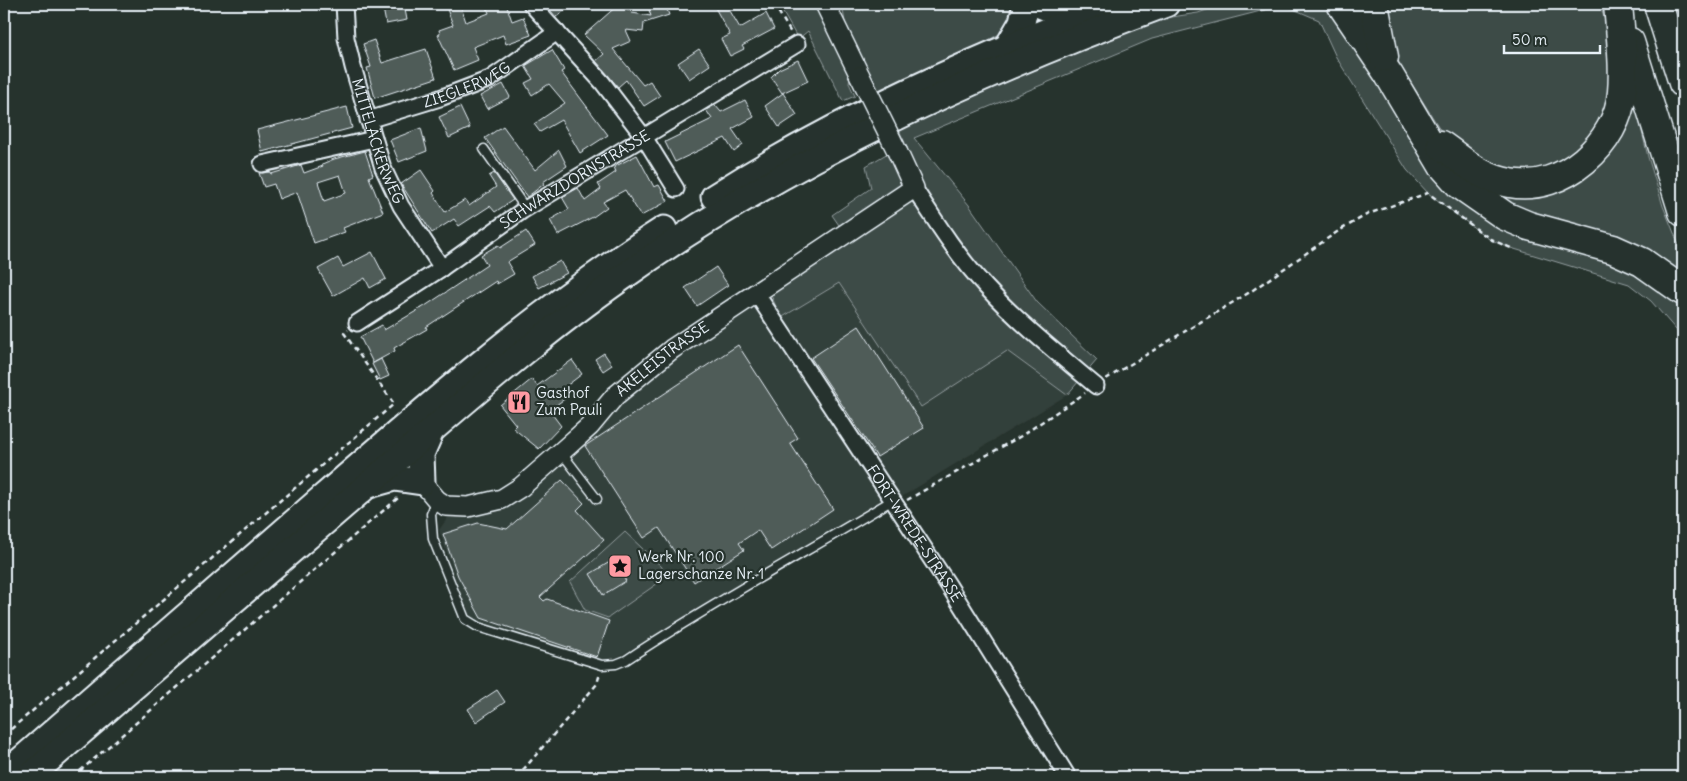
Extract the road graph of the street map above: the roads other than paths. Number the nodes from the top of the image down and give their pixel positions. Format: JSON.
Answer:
{"nodes":[{"id":1,"x":344,"y":4,"type":"edge"},
{"id":2,"x":531,"y":4,"type":"edge"},
{"id":3,"x":1026,"y":4,"type":"edge"},
{"id":4,"x":1037,"y":4,"type":"edge"},
{"id":5,"x":1114,"y":4,"type":"edge"},
{"id":6,"x":1166,"y":4,"type":"edge"},
{"id":7,"x":1341,"y":4,"type":"edge"},
{"id":8,"x":1374,"y":4,"type":"edge"},
{"id":9,"x":1618,"y":4,"type":"edge"},
{"id":10,"x":1623,"y":4,"type":"edge"},
{"id":11,"x":1658,"y":4,"type":"edge"},
{"id":12,"x":827,"y":5,"type":"edge"},
{"id":13,"x":557,"y":32,"type":"junction"},
{"id":14,"x":797,"y":44,"type":"road end"},
{"id":15,"x":1008,"y":46,"type":"junction"},
{"id":16,"x":1389,"y":75,"type":"junction"},
{"id":17,"x":1683,"y":83,"type":"edge"},
{"id":18,"x":368,"y":120,"type":"junction"},
{"id":19,"x":1427,"y":136,"type":"junction"},
{"id":20,"x":644,"y":137,"type":"junction"},
{"id":21,"x":374,"y":139,"type":"junction"},
{"id":22,"x":484,"y":149,"type":"dead end"},
{"id":23,"x":262,"y":164,"type":"dead end"},
{"id":24,"x":914,"y":188,"type":"junction"},
{"id":25,"x":676,"y":189,"type":"dead end"},
{"id":26,"x":1683,"y":194,"type":"edge"},
{"id":27,"x":526,"y":209,"type":"junction"},
{"id":28,"x":1683,"y":212,"type":"edge"},
{"id":29,"x":442,"y":268,"type":"junction"},
{"id":30,"x":1683,"y":291,"type":"edge"},
{"id":31,"x":756,"y":293,"type":"junction"},
{"id":32,"x":357,"y":323,"type":"road end"},
{"id":33,"x":1096,"y":386,"type":"road end"},
{"id":34,"x":432,"y":430,"type":"junction"},
{"id":35,"x":561,"y":452,"type":"junction"},
{"id":36,"x":366,"y":486,"type":"junction"},
{"id":37,"x":429,"y":491,"type":"junction"},
{"id":38,"x":597,"y":499,"type":"dead end"},
{"id":39,"x":893,"y":504,"type":"junction"},
{"id":40,"x":11,"y":775,"type":"edge"},
{"id":41,"x":1068,"y":777,"type":"edge"}],
"edges":[{"from":1,"to":18,"type":"street","name":"MITTELÄCKERWEG"},
{"from":2,"to":13,"type":"street"},
{"from":3,"to":15,"type":"highway"},
{"from":4,"to":5,"type":"highway"},
{"from":5,"to":15,"type":"highway"},
{"from":6,"to":34,"type":"highway"},
{"from":7,"to":16,"type":"highway"},
{"from":8,"to":16,"type":"highway"},
{"from":9,"to":19,"type":"highway"},
{"from":9,"to":28,"type":"highway"},
{"from":10,"to":26,"type":"highway"},
{"from":11,"to":17,"type":"highway"},
{"from":12,"to":24,"type":"street","bridge":true},
{"from":13,"to":18,"type":"street","name":"ZIEGLERWEG"},
{"from":13,"to":20,"type":"street"},
{"from":14,"to":20,"type":"street","name":"SCHWARZDORNSTRASSE"},
{"from":15,"to":40,"type":"highway"},
{"from":16,"to":19,"type":"highway"},
{"from":18,"to":21,"type":"street","name":"MITTELÄCKERWEG"},
{"from":19,"to":30,"type":"highway"},
{"from":20,"to":25,"type":"street"},
{"from":20,"to":27,"type":"street","name":"SCHWARZDORNSTRASSE"},
{"from":21,"to":23,"type":"street"},
{"from":21,"to":29,"type":"street","name":"MITTELÄCKERWEG"},
{"from":22,"to":27,"type":"lane"},
{"from":24,"to":31,"type":"street","name":"AKELEISTRASSE"},
{"from":24,"to":33,"type":"street"},
{"from":27,"to":29,"type":"street","name":"SCHWARZDORNSTRASSE"},
{"from":29,"to":32,"type":"street","name":"SCHWARZDORNSTRASSE"},
{"from":31,"to":35,"type":"street","name":"AKELEISTRASSE"},
{"from":31,"to":39,"type":"street","name":"FORT-WREDE-STRASSE"},
{"from":34,"to":36,"type":"highway"},
{"from":34,"to":37,"type":"highway"},
{"from":35,"to":37,"type":"street","name":"AKELEISTRASSE"},
{"from":35,"to":38,"type":"lane"},
{"from":36,"to":37,"type":"highway"},
{"from":36,"to":40,"type":"highway"},
{"from":37,"to":39,"type":"lane"},
{"from":39,"to":41,"type":"street","name":"FORT-WREDE-STRASSE"}]}
